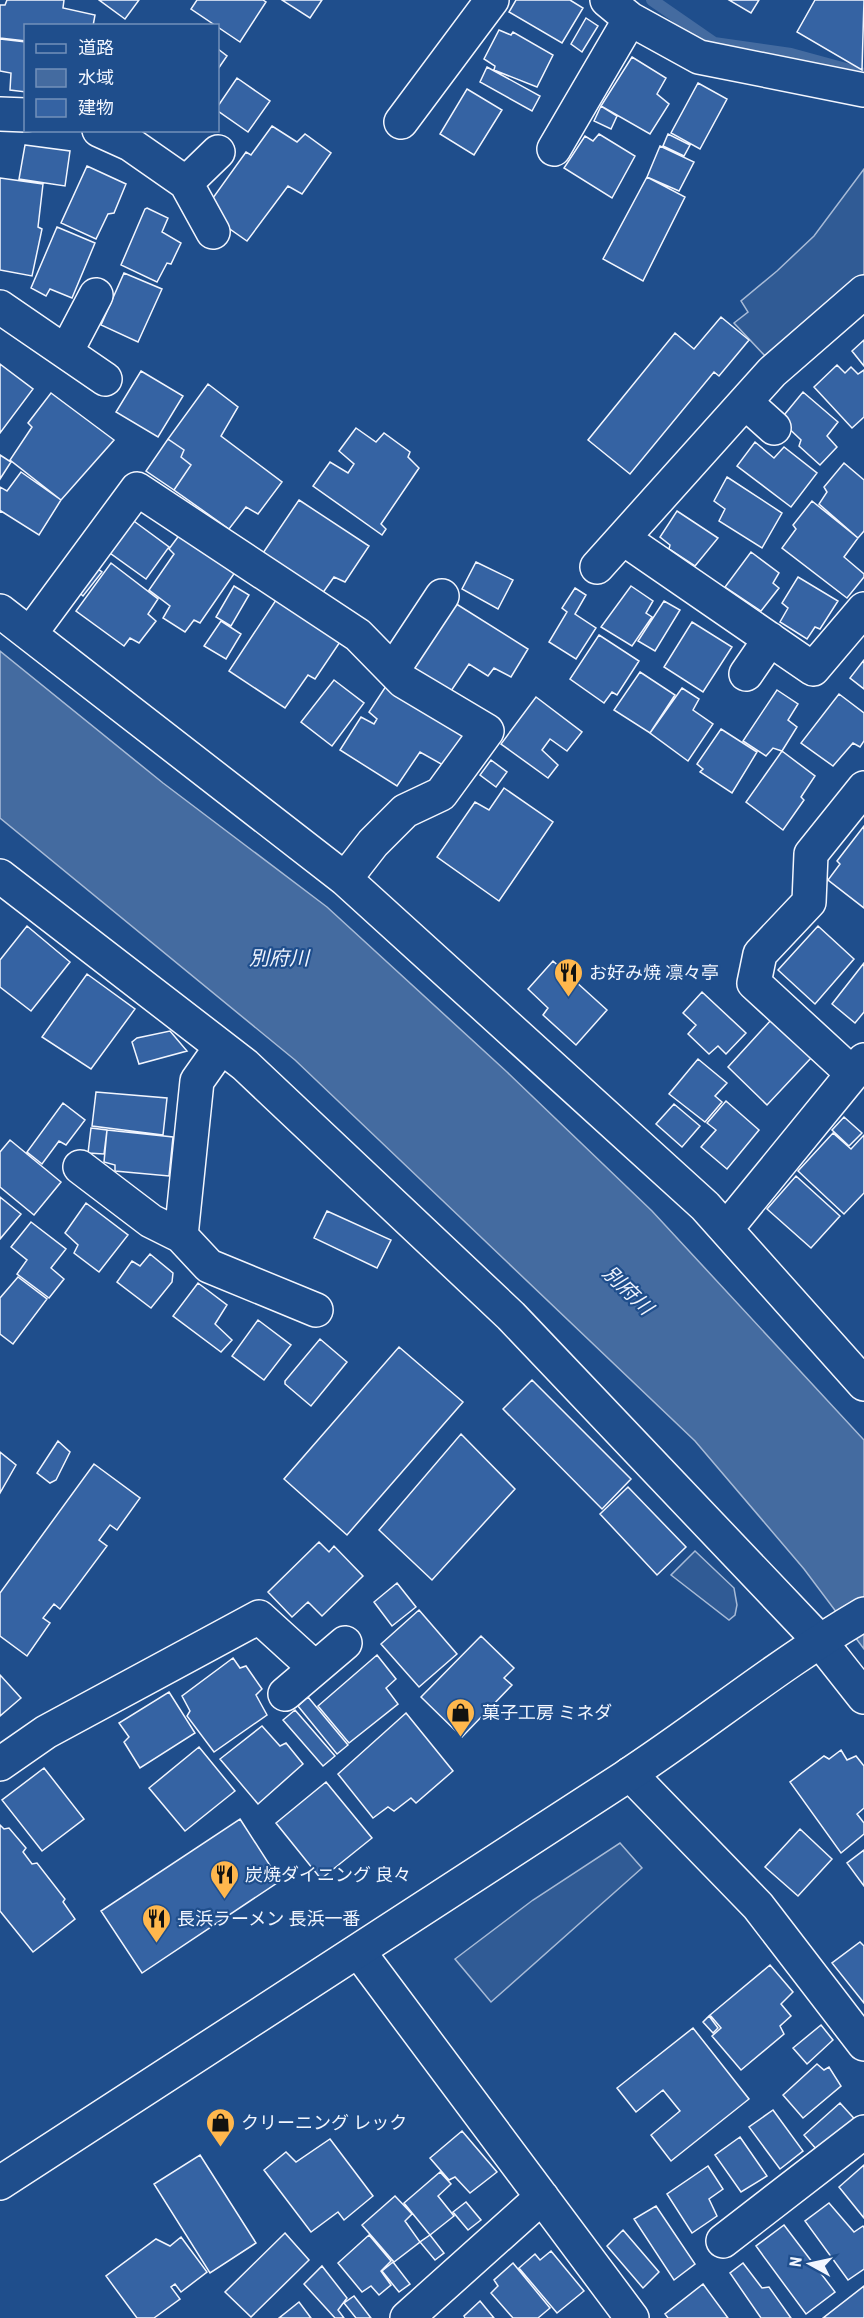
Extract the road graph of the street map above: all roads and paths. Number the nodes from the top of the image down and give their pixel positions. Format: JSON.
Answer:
{"nodes":[{"id":1,"x":492,"y":0,"type":"edge"},
{"id":2,"x":618,"y":9,"type":"edge"},
{"id":3,"x":864,"y":90,"type":"edge"},
{"id":4,"x":0,"y":114,"type":"edge"},
{"id":5,"x":24,"y":115,"type":"edge"},
{"id":6,"x":401,"y":122,"type":"dead end"},
{"id":7,"x":103,"y":132,"type":"edge"},
{"id":8,"x":554,"y":149,"type":"dead end"},
{"id":9,"x":218,"y":152,"type":"dead end"},
{"id":10,"x":186,"y":183,"type":"junction"},
{"id":11,"x":213,"y":232,"type":"dead end"},
{"id":12,"x":864,"y":292,"type":"edge"},
{"id":13,"x":96,"y":295,"type":"dead end"},
{"id":14,"x":0,"y":307,"type":"edge"},
{"id":15,"x":66,"y":352,"type":"junction"},
{"id":16,"x":105,"y":379,"type":"dead end"},
{"id":17,"x":745,"y":402,"type":"junction"},
{"id":18,"x":774,"y":428,"type":"dead end"},
{"id":19,"x":624,"y":539,"type":"junction"},
{"id":20,"x":597,"y":567,"type":"dead end"},
{"id":21,"x":442,"y":596,"type":"dead end"},
{"id":22,"x":864,"y":609,"type":"edge"},
{"id":23,"x":0,"y":611,"type":"edge"},
{"id":24,"x":30,"y":634,"type":"junction"},
{"id":25,"x":770,"y":639,"type":"junction"},
{"id":26,"x":393,"y":670,"type":"junction"},
{"id":27,"x":746,"y":674,"type":"dead end"},
{"id":28,"x":864,"y":788,"type":"edge"},
{"id":29,"x":0,"y":876,"type":"edge"},
{"id":30,"x":345,"y":879,"type":"junction"},
{"id":31,"x":221,"y":1047,"type":"junction"},
{"id":32,"x":858,"y":1067,"type":"edge"},
{"id":33,"x":80,"y":1167,"type":"dead end"},
{"id":34,"x":726,"y":1229,"type":"junction"},
{"id":35,"x":181,"y":1236,"type":"junction"},
{"id":36,"x":316,"y":1310,"type":"dead end"},
{"id":37,"x":864,"y":1384,"type":"edge"},
{"id":38,"x":864,"y":1614,"type":"edge"},
{"id":39,"x":819,"y":1640,"type":"junction"},
{"id":40,"x":345,"y":1643,"type":"dead end"},
{"id":41,"x":315,"y":1668,"type":"junction"},
{"id":42,"x":285,"y":1694,"type":"dead end"},
{"id":43,"x":864,"y":1697,"type":"edge"},
{"id":44,"x":0,"y":1764,"type":"edge"},
{"id":45,"x":630,"y":1774,"type":"junction"},
{"id":46,"x":359,"y":1952,"type":"junction"},
{"id":47,"x":864,"y":2044,"type":"edge"},
{"id":48,"x":864,"y":2132,"type":"edge"},
{"id":49,"x":0,"y":2183,"type":"edge"},
{"id":50,"x":542,"y":2197,"type":"junction"},
{"id":51,"x":723,"y":2241,"type":"dead end"},
{"id":52,"x":407,"y":2318,"type":"edge"},
{"id":53,"x":632,"y":2318,"type":"edge"}],
"edges":[{"from":1,"to":6,"type":"street"},
{"from":2,"to":3,"type":"street"},
{"from":2,"to":8,"type":"street"},
{"from":4,"to":5,"type":"street"},
{"from":7,"to":10,"type":"street"},
{"from":9,"to":10,"type":"street"},
{"from":10,"to":11,"type":"street"},
{"from":12,"to":17,"type":"street"},
{"from":13,"to":15,"type":"street"},
{"from":14,"to":15,"type":"street"},
{"from":15,"to":16,"type":"street"},
{"from":17,"to":18,"type":"street"},
{"from":17,"to":19,"type":"street"},
{"from":19,"to":20,"type":"street"},
{"from":19,"to":25,"type":"street"},
{"from":21,"to":26,"type":"street"},
{"from":22,"to":25,"type":"street"},
{"from":23,"to":24,"type":"street"},
{"from":24,"to":26,"type":"street"},
{"from":24,"to":30,"type":"street"},
{"from":25,"to":27,"type":"street"},
{"from":26,"to":30,"type":"street"},
{"from":28,"to":32,"type":"street"},
{"from":29,"to":31,"type":"street"},
{"from":30,"to":34,"type":"street"},
{"from":31,"to":35,"type":"street"},
{"from":31,"to":39,"type":"street"},
{"from":32,"to":34,"type":"street"},
{"from":33,"to":35,"type":"street"},
{"from":34,"to":37,"type":"street"},
{"from":35,"to":36,"type":"street"},
{"from":38,"to":39,"type":"street"},
{"from":39,"to":43,"type":"street"},
{"from":39,"to":45,"type":"street"},
{"from":40,"to":41,"type":"street"},
{"from":41,"to":42,"type":"street"},
{"from":41,"to":44,"type":"street"},
{"from":45,"to":46,"type":"street"},
{"from":45,"to":47,"type":"street"},
{"from":46,"to":49,"type":"street"},
{"from":46,"to":50,"type":"street"},
{"from":48,"to":51,"type":"street"},
{"from":50,"to":52,"type":"street"},
{"from":50,"to":53,"type":"street"}]}
